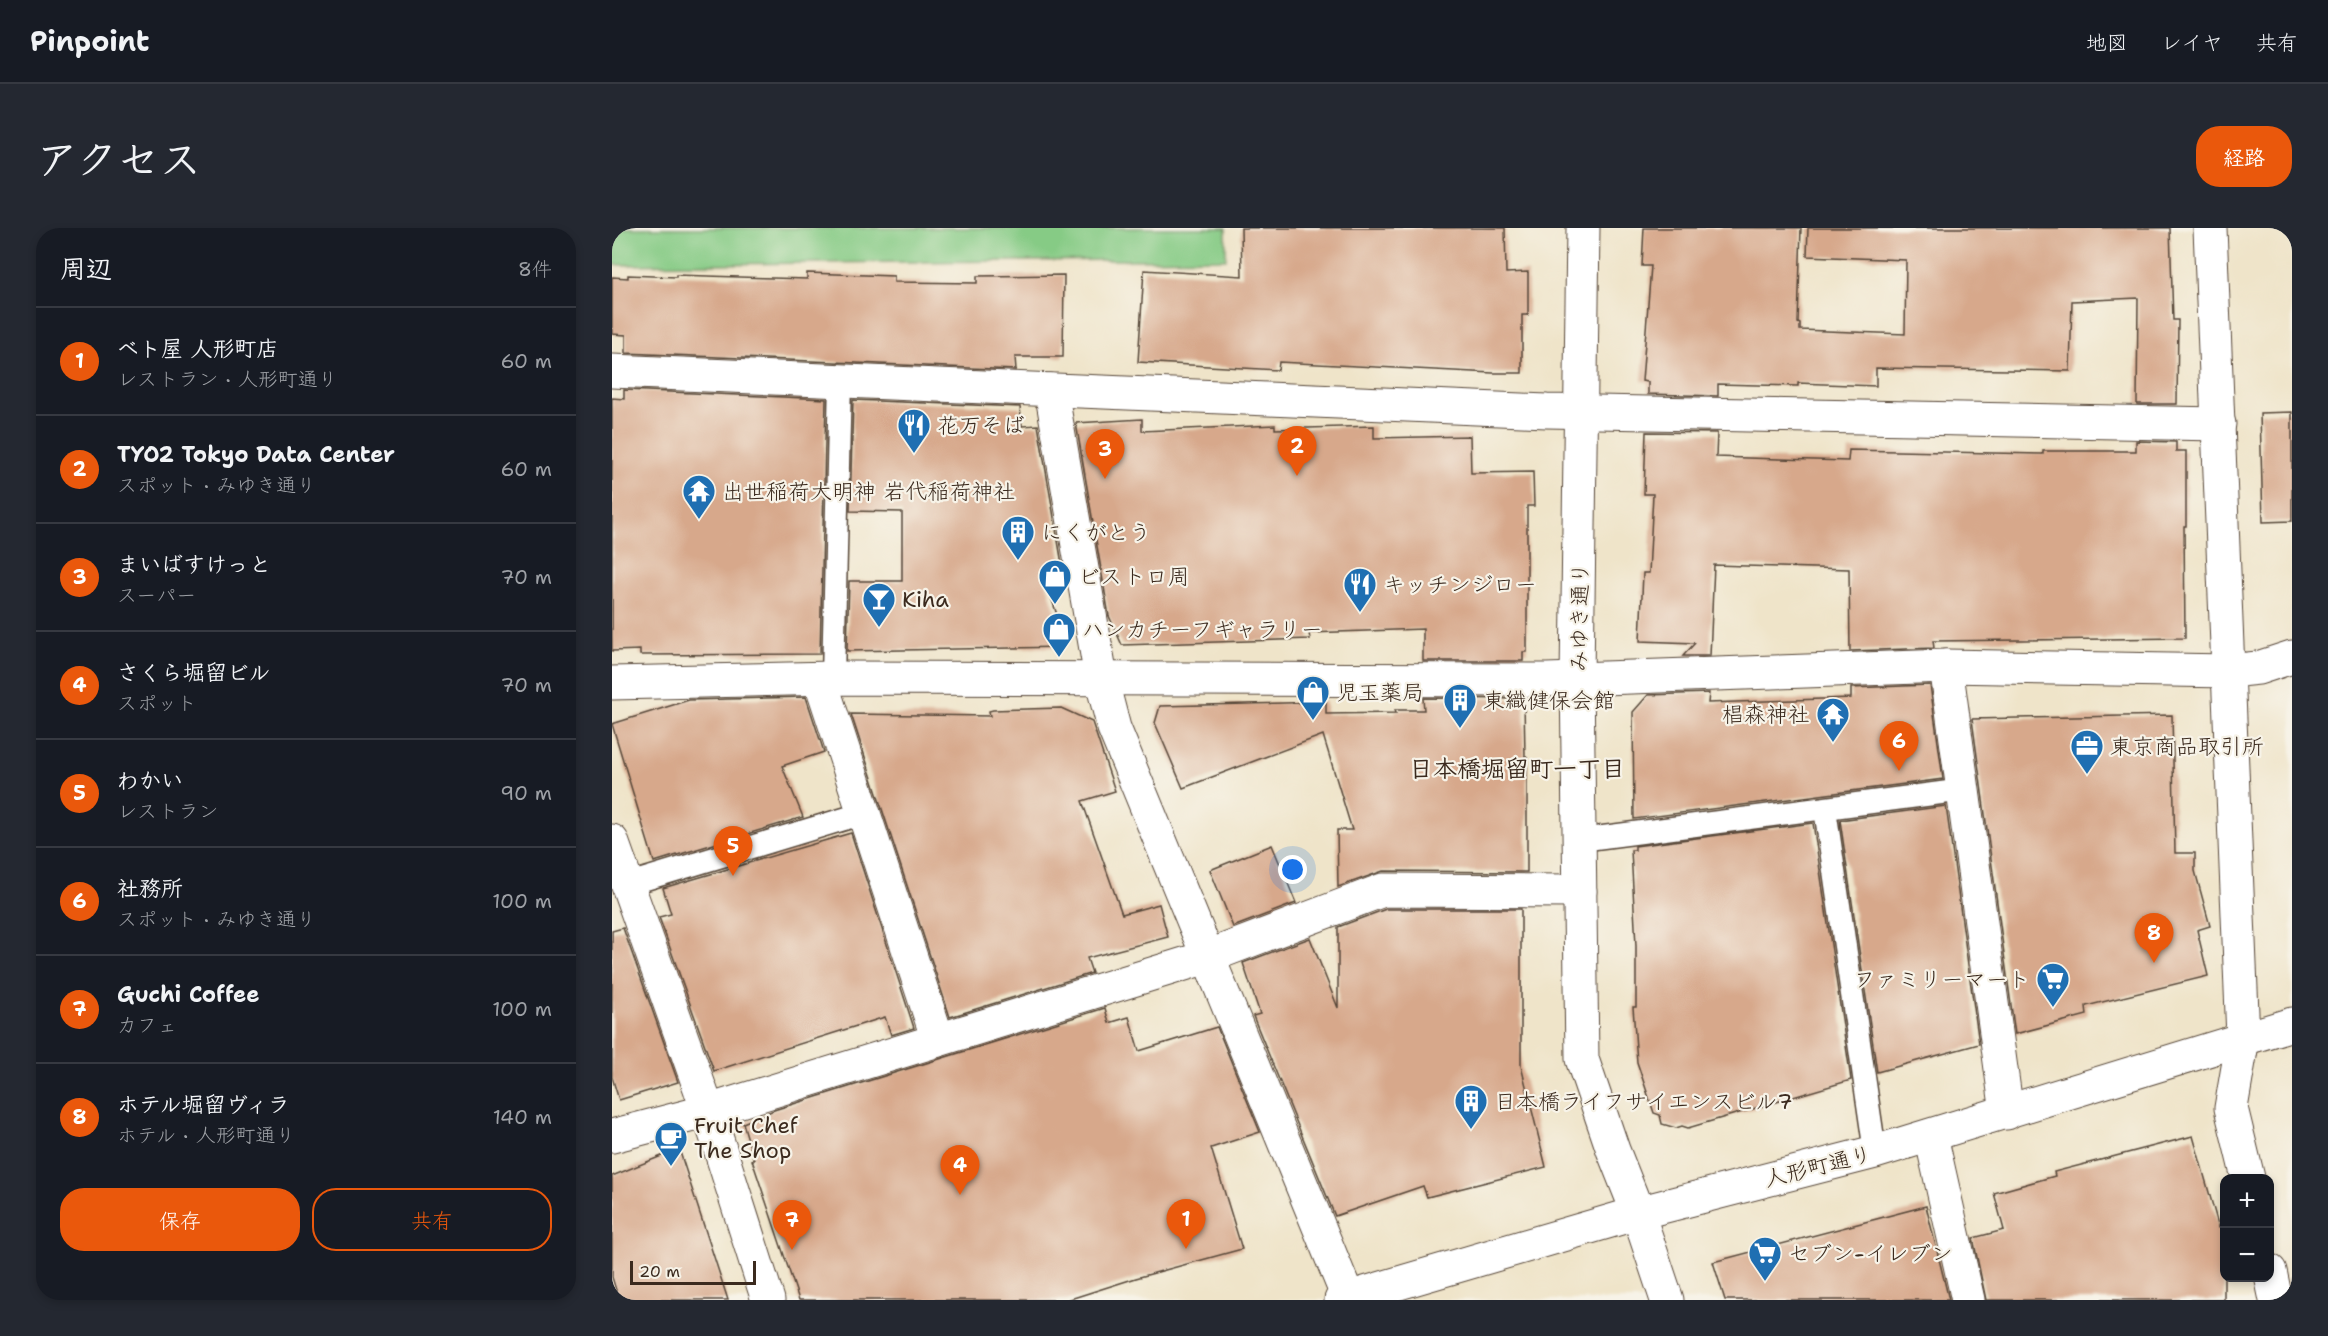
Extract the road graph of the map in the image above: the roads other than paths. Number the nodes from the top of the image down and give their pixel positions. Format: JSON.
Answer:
{"nodes":[{"id":1,"x":1583,"y":228,"type":"edge"},
{"id":2,"x":2210,"y":228,"type":"edge"},
{"id":3,"x":612,"y":370,"type":"edge"},
{"id":4,"x":840,"y":380,"type":"junction"},
{"id":5,"x":1052,"y":390,"type":"junction"},
{"id":6,"x":1582,"y":410,"type":"junction"},
{"id":7,"x":2219,"y":424,"type":"junction"},
{"id":8,"x":2292,"y":657,"type":"edge"},
{"id":9,"x":1947,"y":666,"type":"junction"},
{"id":10,"x":2229,"y":671,"type":"junction"},
{"id":11,"x":1101,"y":678,"type":"junction"},
{"id":12,"x":1577,"y":678,"type":"junction"},
{"id":13,"x":826,"y":679,"type":"junction"},
{"id":14,"x":612,"y":683,"type":"edge"},
{"id":15,"x":1964,"y":790,"type":"junction"},
{"id":16,"x":1825,"y":809,"type":"junction"},
{"id":17,"x":864,"y":813,"type":"junction"},
{"id":18,"x":1580,"y":840,"type":"junction"},
{"id":19,"x":612,"y":841,"type":"edge"},
{"id":20,"x":629,"y":885,"type":"junction"},
{"id":21,"x":1580,"y":891,"type":"junction"},
{"id":22,"x":1207,"y":957,"type":"junction"},
{"id":23,"x":2292,"y":1024,"type":"edge"},
{"id":24,"x":2243,"y":1038,"type":"junction"},
{"id":25,"x":938,"y":1040,"type":"junction"},
{"id":26,"x":708,"y":1111,"type":"junction"},
{"id":27,"x":2007,"y":1113,"type":"junction"},
{"id":28,"x":612,"y":1136,"type":"edge"},
{"id":29,"x":1931,"y":1136,"type":"junction"},
{"id":30,"x":1875,"y":1152,"type":"junction"},
{"id":31,"x":2247,"y":1174,"type":"edge"},
{"id":32,"x":1638,"y":1213,"type":"junction"},
{"id":33,"x":2272,"y":1282,"type":"edge"},
{"id":34,"x":1346,"y":1299,"type":"edge"},
{"id":35,"x":768,"y":1300,"type":"edge"},
{"id":36,"x":1667,"y":1300,"type":"edge"},
{"id":37,"x":1968,"y":1300,"type":"edge"},
{"id":38,"x":2276,"y":1300,"type":"edge"}],
"edges":[{"from":1,"to":6,"type":"street","name":"みゆき通り"},
{"from":2,"to":7,"type":"street"},
{"from":3,"to":4,"type":"street"},
{"from":4,"to":5,"type":"street"},
{"from":4,"to":13,"type":"lane"},
{"from":5,"to":6,"type":"street"},
{"from":5,"to":11,"type":"street"},
{"from":6,"to":7,"type":"street"},
{"from":6,"to":12,"type":"street","name":"みゆき通り"},
{"from":7,"to":10,"type":"street"},
{"from":8,"to":10,"type":"street"},
{"from":9,"to":10,"type":"street"},
{"from":9,"to":12,"type":"street"},
{"from":9,"to":15,"type":"street"},
{"from":10,"to":24,"type":"street"},
{"from":11,"to":12,"type":"street"},
{"from":11,"to":13,"type":"street"},
{"from":11,"to":22,"type":"street"},
{"from":12,"to":18,"type":"street","name":"みゆき通り"},
{"from":13,"to":14,"type":"street"},
{"from":13,"to":17,"type":"street"},
{"from":15,"to":16,"type":"lane"},
{"from":15,"to":27,"type":"street"},
{"from":16,"to":18,"type":"lane"},
{"from":16,"to":30,"type":"lane"},
{"from":17,"to":20,"type":"lane"},
{"from":17,"to":25,"type":"street"},
{"from":18,"to":21,"type":"street","name":"みゆき通り"},
{"from":19,"to":20,"type":"street"},
{"from":20,"to":26,"type":"street"},
{"from":21,"to":22,"type":"street"},
{"from":21,"to":32,"type":"street","name":"みゆき通り"},
{"from":22,"to":25,"type":"street"},
{"from":22,"to":34,"type":"street"},
{"from":23,"to":24,"type":"street","name":"人形町通り"},
{"from":24,"to":27,"type":"street","name":"人形町通り"},
{"from":24,"to":31,"type":"street"},
{"from":25,"to":26,"type":"street"},
{"from":26,"to":28,"type":"street"},
{"from":26,"to":35,"type":"street"},
{"from":27,"to":29,"type":"street","name":"人形町通り"},
{"from":29,"to":30,"type":"street","name":"人形町通り"},
{"from":29,"to":37,"type":"street"},
{"from":30,"to":32,"type":"street","name":"人形町通り"},
{"from":32,"to":34,"type":"street","name":"人形町通り"},
{"from":32,"to":36,"type":"street","name":"みゆき通り"},
{"from":33,"to":38,"type":"street"}]}
